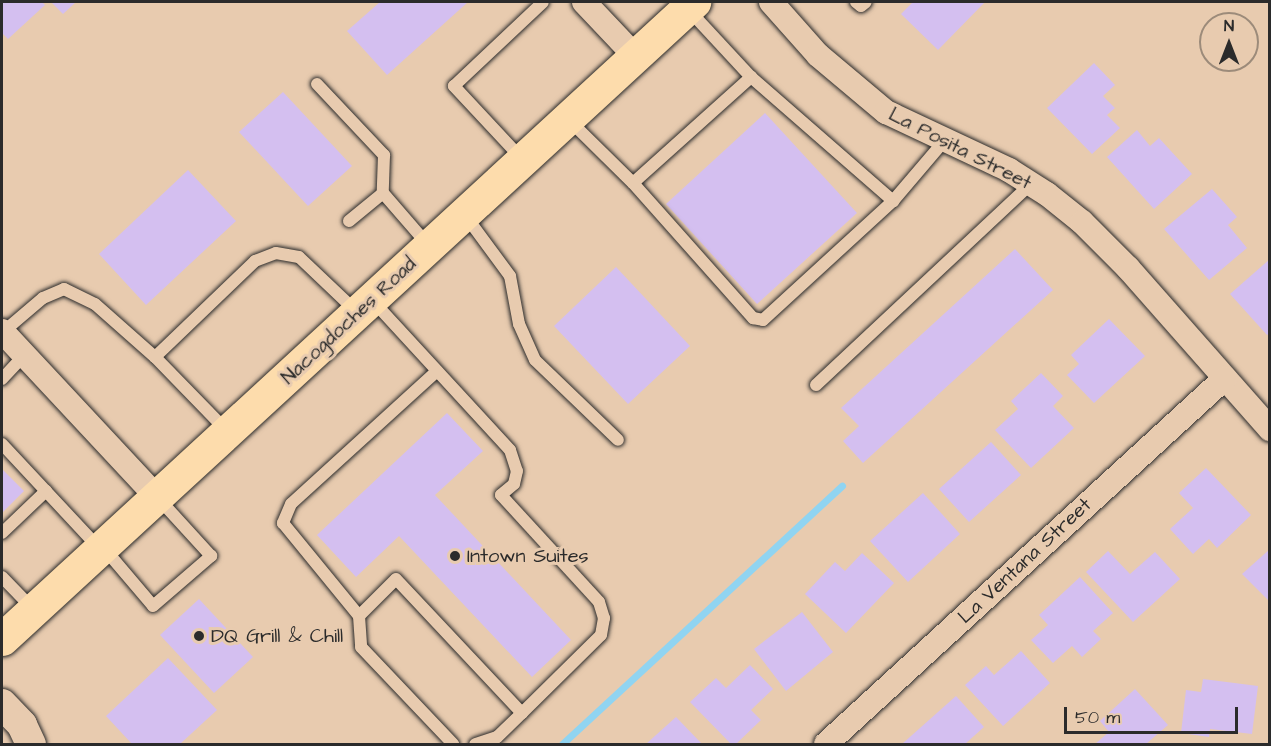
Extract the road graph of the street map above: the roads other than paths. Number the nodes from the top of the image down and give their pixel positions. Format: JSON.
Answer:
{"nodes":[{"id":1,"x":543,"y":2,"type":"edge"},
{"id":2,"x":584,"y":2,"type":"edge"},
{"id":3,"x":771,"y":2,"type":"edge"},
{"id":4,"x":856,"y":2,"type":"edge"},
{"id":5,"x":866,"y":2,"type":"edge"},
{"id":6,"x":691,"y":5,"type":"edge"},
{"id":7,"x":635,"y":56,"type":"junction"},
{"id":8,"x":750,"y":77,"type":"junction"},
{"id":9,"x":317,"y":84,"type":"dead end"},
{"id":10,"x":567,"y":118,"type":"junction"},
{"id":11,"x":945,"y":140,"type":"junction"},
{"id":12,"x":523,"y":159,"type":"junction"},
{"id":13,"x":633,"y":183,"type":"junction"},
{"id":14,"x":1031,"y":184,"type":"junction"},
{"id":15,"x":383,"y":193,"type":"junction"},
{"id":16,"x":893,"y":201,"type":"junction"},
{"id":17,"x":464,"y":214,"type":"junction"},
{"id":18,"x":349,"y":221,"type":"dead end"},
{"id":19,"x":429,"y":246,"type":"junction"},
{"id":20,"x":365,"y":306,"type":"junction"},
{"id":21,"x":2,"y":331,"type":"edge"},
{"id":22,"x":25,"y":354,"type":"junction"},
{"id":23,"x":155,"y":357,"type":"junction"},
{"id":24,"x":437,"y":371,"type":"junction"},
{"id":25,"x":2,"y":378,"type":"edge"},
{"id":26,"x":1225,"y":378,"type":"junction"},
{"id":27,"x":816,"y":385,"type":"dead end"},
{"id":28,"x":1269,"y":429,"type":"edge"},
{"id":29,"x":228,"y":432,"type":"junction"},
{"id":30,"x":618,"y":440,"type":"dead end"},
{"id":31,"x":2,"y":444,"type":"edge"},
{"id":32,"x":46,"y":491,"type":"junction"},
{"id":33,"x":158,"y":498,"type":"junction"},
{"id":34,"x":2,"y":533,"type":"edge"},
{"id":35,"x":101,"y":547,"type":"junction"},
{"id":36,"x":2,"y":577,"type":"edge"},
{"id":37,"x":33,"y":609,"type":"junction"},
{"id":38,"x":359,"y":616,"type":"junction"},
{"id":39,"x":2,"y":639,"type":"edge"},
{"id":40,"x":2,"y":704,"type":"edge"},
{"id":41,"x":522,"y":712,"type":"junction"},
{"id":42,"x":31,"y":744,"type":"edge"},
{"id":43,"x":453,"y":744,"type":"edge"},
{"id":44,"x":475,"y":744,"type":"edge"},
{"id":45,"x":826,"y":744,"type":"edge"}],
"edges":[{"from":1,"to":12,"type":"lane"},
{"from":2,"to":7,"type":"street"},
{"from":3,"to":11,"type":"street","name":"La Posita Street"},
{"from":4,"to":5,"type":"lane"},
{"from":6,"to":7,"type":"main road","name":"Nacogdoches Road"},
{"from":6,"to":8,"type":"lane"},
{"from":7,"to":10,"type":"main road","name":"Nacogdoches Road"},
{"from":8,"to":13,"type":"lane"},
{"from":8,"to":16,"type":"lane"},
{"from":9,"to":15,"type":"lane"},
{"from":10,"to":12,"type":"main road","name":"Nacogdoches Road"},
{"from":10,"to":13,"type":"lane"},
{"from":11,"to":14,"type":"street","name":"La Posita Street"},
{"from":11,"to":16,"type":"lane"},
{"from":12,"to":17,"type":"main road","name":"Nacogdoches Road"},
{"from":13,"to":16,"type":"lane"},
{"from":14,"to":26,"type":"street","name":"La Posita Street"},
{"from":14,"to":27,"type":"lane"},
{"from":15,"to":18,"type":"lane"},
{"from":15,"to":19,"type":"lane"},
{"from":17,"to":19,"type":"main road","name":"Nacogdoches Road"},
{"from":17,"to":30,"type":"lane"},
{"from":19,"to":20,"type":"main road","name":"Nacogdoches Road"},
{"from":20,"to":23,"type":"lane"},
{"from":20,"to":24,"type":"lane"},
{"from":20,"to":29,"type":"main road","name":"Nacogdoches Road"},
{"from":21,"to":22,"type":"street"},
{"from":21,"to":23,"type":"lane"},
{"from":22,"to":25,"type":"lane"},
{"from":22,"to":33,"type":"street"},
{"from":23,"to":29,"type":"lane"},
{"from":24,"to":38,"type":"lane"},
{"from":24,"to":41,"type":"lane"},
{"from":26,"to":28,"type":"street","name":"La Posita Street"},
{"from":26,"to":45,"type":"street","name":"La Ventana Street"},
{"from":29,"to":33,"type":"main road","name":"Nacogdoches Road"},
{"from":31,"to":32,"type":"lane"},
{"from":32,"to":34,"type":"lane"},
{"from":32,"to":35,"type":"lane"},
{"from":33,"to":35,"type":"main road","name":"Nacogdoches Road"},
{"from":33,"to":35,"type":"lane"},
{"from":35,"to":37,"type":"main road","name":"Nacogdoches Road"},
{"from":36,"to":37,"type":"lane"},
{"from":37,"to":39,"type":"main road","name":"Nacogdoches Road"},
{"from":38,"to":41,"type":"lane"},
{"from":38,"to":43,"type":"lane"},
{"from":40,"to":42,"type":"street"},
{"from":41,"to":44,"type":"lane"}]}
